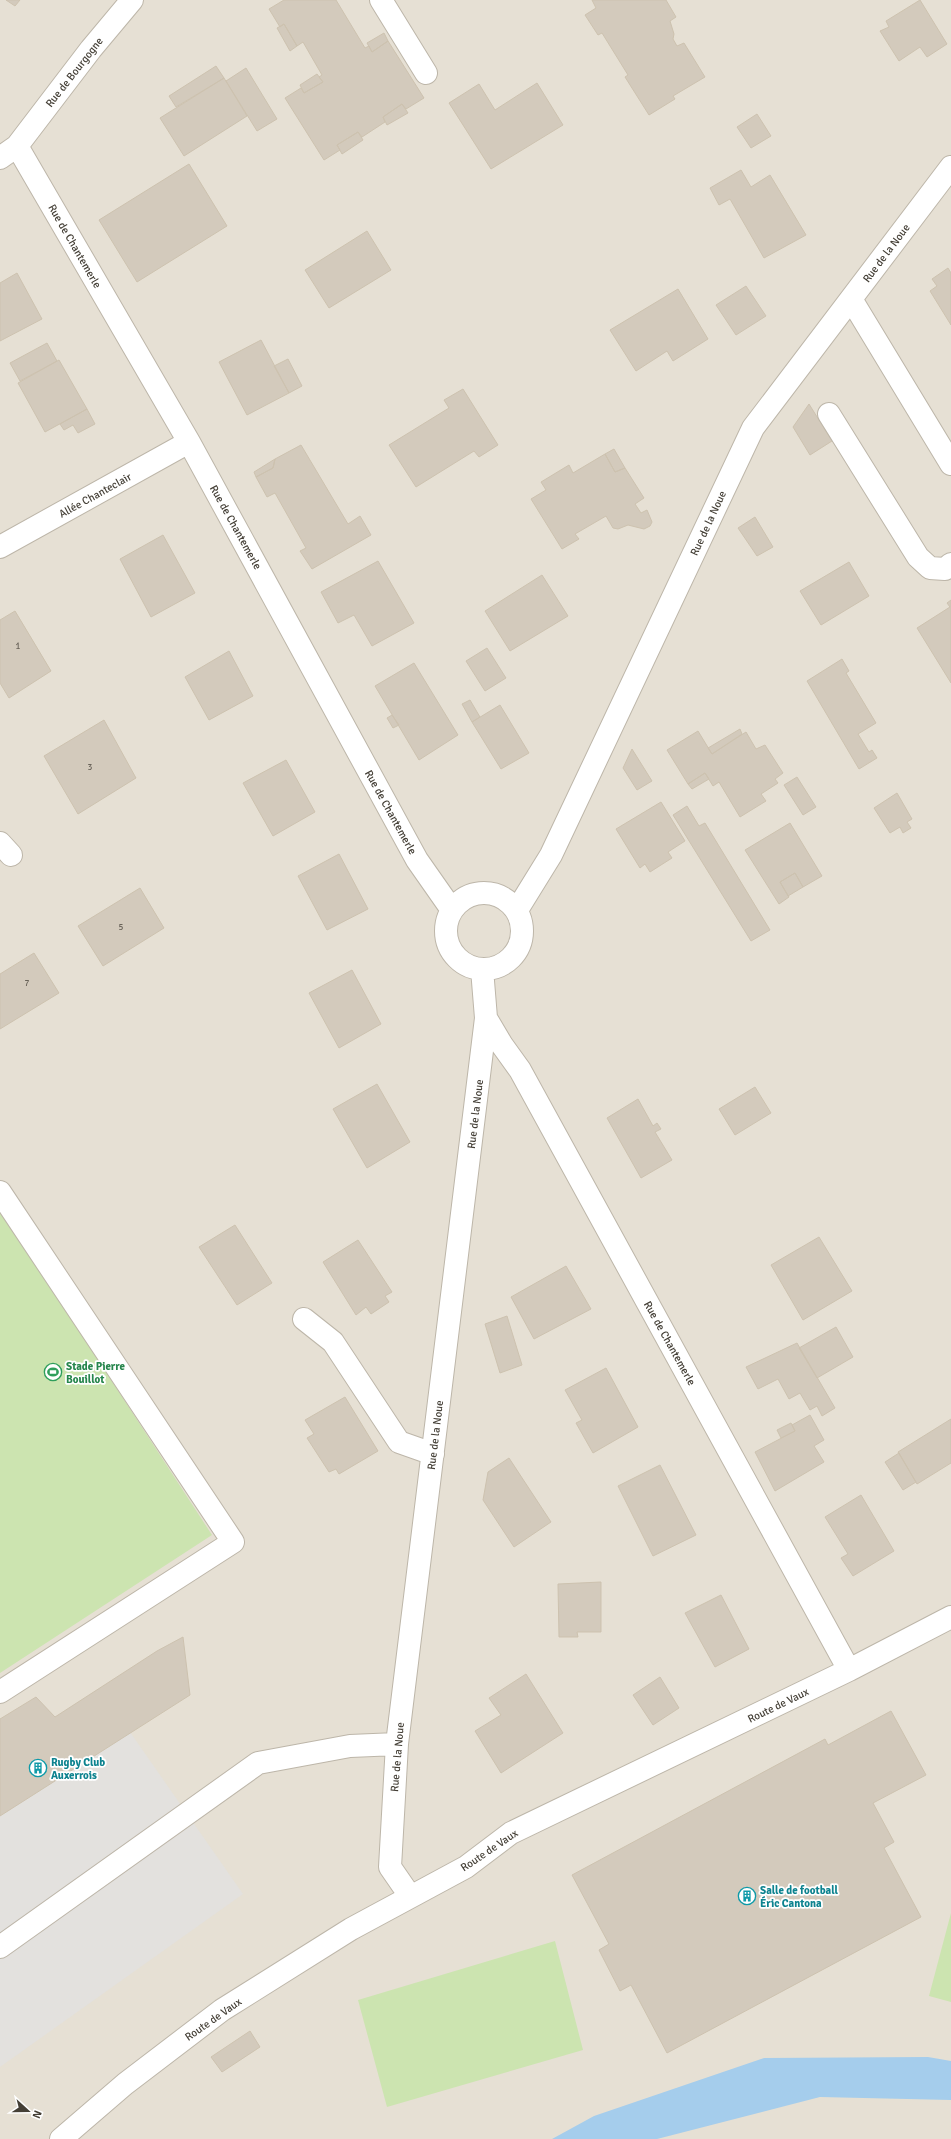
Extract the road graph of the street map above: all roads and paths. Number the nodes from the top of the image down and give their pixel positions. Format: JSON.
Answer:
{"nodes":[{"id":1,"x":132,"y":0,"type":"edge"},
{"id":2,"x":380,"y":0,"type":"edge"},
{"id":3,"x":426,"y":72,"type":"dead end"},
{"id":4,"x":9,"y":152,"type":"edge"},
{"id":5,"x":951,"y":167,"type":"edge"},
{"id":6,"x":851,"y":299,"type":"junction"},
{"id":7,"x":829,"y":414,"type":"dead end"},
{"id":8,"x":189,"y":442,"type":"junction"},
{"id":9,"x":951,"y":464,"type":"edge"},
{"id":10,"x":0,"y":547,"type":"edge"},
{"id":11,"x":951,"y":564,"type":"edge"},
{"id":12,"x":452,"y":910,"type":"junction"},
{"id":13,"x":517,"y":910,"type":"junction"},
{"id":14,"x":482,"y":969,"type":"junction"},
{"id":15,"x":486,"y":1018,"type":"junction"},
{"id":16,"x":0,"y":1192,"type":"edge"},
{"id":17,"x":304,"y":1319,"type":"dead end"},
{"id":18,"x":433,"y":1454,"type":"junction"},
{"id":19,"x":951,"y":1617,"type":"edge"},
{"id":20,"x":849,"y":1670,"type":"junction"},
{"id":21,"x":0,"y":1692,"type":"edge"},
{"id":22,"x":397,"y":1744,"type":"junction"},
{"id":23,"x":410,"y":1896,"type":"junction"},
{"id":24,"x":0,"y":1947,"type":"edge"},
{"id":25,"x":61,"y":2139,"type":"edge"}],
"edges":[{"from":1,"to":4,"type":"street","name":"Rue de Bourgogne"},
{"from":2,"to":3,"type":"street"},
{"from":4,"to":8,"type":"street","name":"Rue de Chantemerle"},
{"from":5,"to":6,"type":"street","name":"Rue de la Noue"},
{"from":6,"to":9,"type":"street"},
{"from":6,"to":13,"type":"street","name":"Rue de la Noue"},
{"from":7,"to":11,"type":"street"},
{"from":8,"to":10,"type":"street","name":"Allée Chanteclair"},
{"from":8,"to":12,"type":"street","name":"Rue de Chantemerle"},
{"from":12,"to":13,"type":"street"},
{"from":12,"to":14,"type":"street"},
{"from":13,"to":14,"type":"street"},
{"from":14,"to":15,"type":"street","name":"Rue de la Noue"},
{"from":15,"to":18,"type":"street","name":"Rue de la Noue"},
{"from":15,"to":20,"type":"street","name":"Rue de Chantemerle"},
{"from":16,"to":21,"type":"street"},
{"from":17,"to":18,"type":"street"},
{"from":18,"to":22,"type":"street","name":"Rue de la Noue"},
{"from":19,"to":20,"type":"street","name":"Route de Vaux"},
{"from":20,"to":23,"type":"street","name":"Route de Vaux"},
{"from":22,"to":23,"type":"street","name":"Rue de la Noue"},
{"from":22,"to":24,"type":"street"},
{"from":23,"to":25,"type":"street","name":"Route de Vaux"}]}
